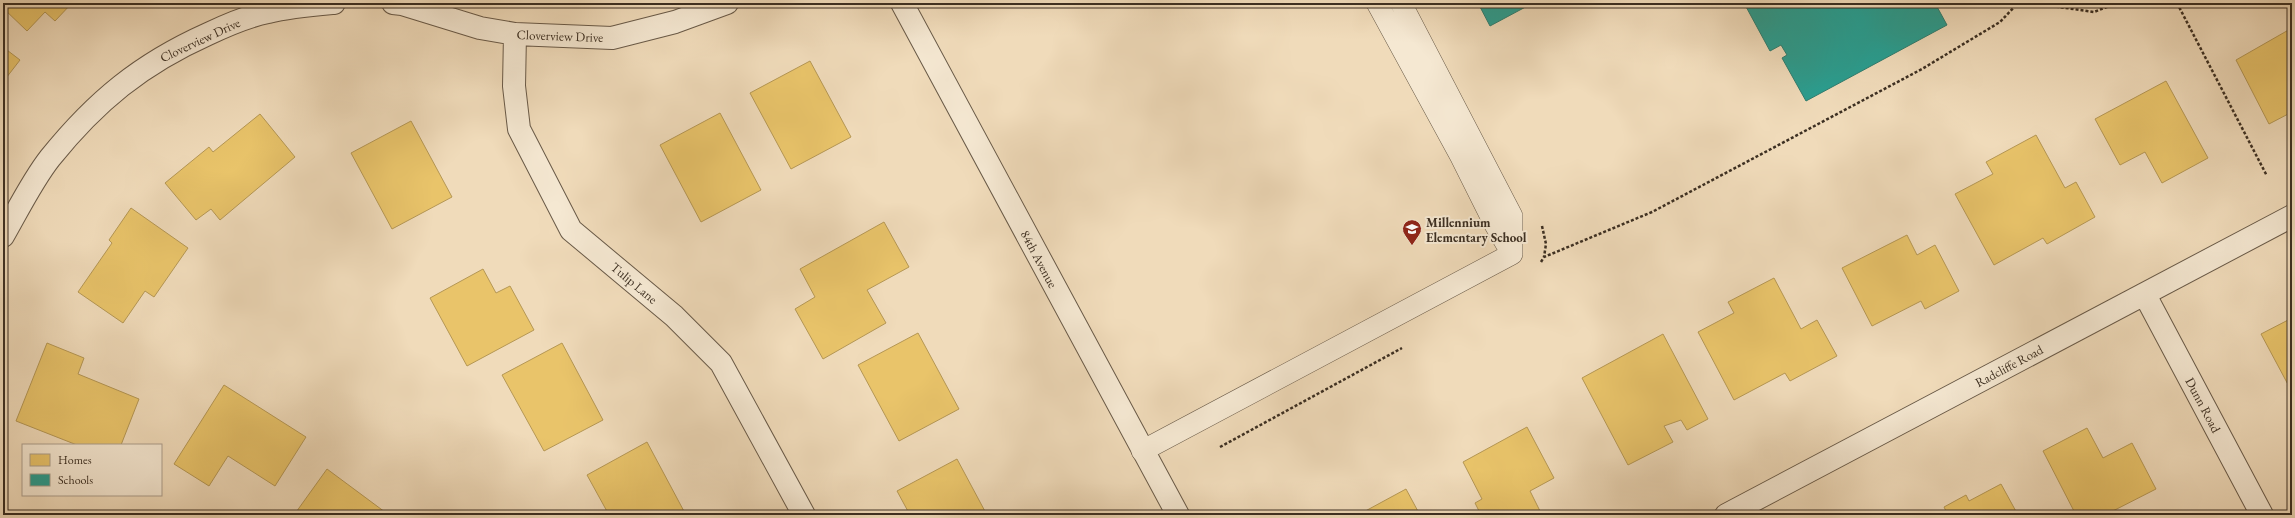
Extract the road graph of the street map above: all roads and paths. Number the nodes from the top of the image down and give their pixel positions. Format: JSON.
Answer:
{"nodes":[{"id":1,"x":334,"y":3,"type":"edge"},
{"id":2,"x":393,"y":3,"type":"edge"},
{"id":3,"x":727,"y":3,"type":"edge"},
{"id":4,"x":902,"y":3,"type":"edge"},
{"id":5,"x":1377,"y":3,"type":"edge"},
{"id":6,"x":1401,"y":3,"type":"edge"},
{"id":7,"x":2018,"y":3,"type":"edge"},
{"id":8,"x":2031,"y":3,"type":"edge"},
{"id":9,"x":2117,"y":3,"type":"edge"},
{"id":10,"x":2177,"y":3,"type":"edge"},
{"id":11,"x":515,"y":34,"type":"junction"},
{"id":12,"x":2267,"y":176,"type":"dead end"},
{"id":13,"x":2292,"y":216,"type":"edge"},
{"id":14,"x":3,"y":236,"type":"edge"},
{"id":15,"x":1512,"y":254,"type":"junction"},
{"id":16,"x":1540,"y":263,"type":"dead end"},
{"id":17,"x":2145,"y":295,"type":"junction"},
{"id":18,"x":1408,"y":345,"type":"dead end"},
{"id":19,"x":1220,"y":447,"type":"dead end"},
{"id":20,"x":1142,"y":450,"type":"junction"},
{"id":21,"x":804,"y":515,"type":"edge"},
{"id":22,"x":1178,"y":515,"type":"edge"},
{"id":23,"x":1726,"y":515,"type":"edge"},
{"id":24,"x":2262,"y":515,"type":"edge"}],
"edges":[{"from":1,"to":14,"type":"street","name":"Cloverview Drive"},
{"from":2,"to":11,"type":"street","name":"Cloverview Drive"},
{"from":3,"to":11,"type":"street","name":"Cloverview Drive"},
{"from":4,"to":20,"type":"street","name":"84th Avenue"},
{"from":5,"to":15,"type":"lane"},
{"from":6,"to":15,"type":"lane"},
{"from":7,"to":16,"type":"path"},
{"from":8,"to":9,"type":"path"},
{"from":10,"to":12,"type":"path"},
{"from":11,"to":21,"type":"street","name":"Tulip Lane"},
{"from":13,"to":17,"type":"street","name":"Radcliffe Road"},
{"from":15,"to":20,"type":"lane"},
{"from":17,"to":23,"type":"street","name":"Radcliffe Road"},
{"from":17,"to":24,"type":"street","name":"Dunn Road"},
{"from":18,"to":19,"type":"path"},
{"from":20,"to":22,"type":"street","name":"84th Avenue"}]}
